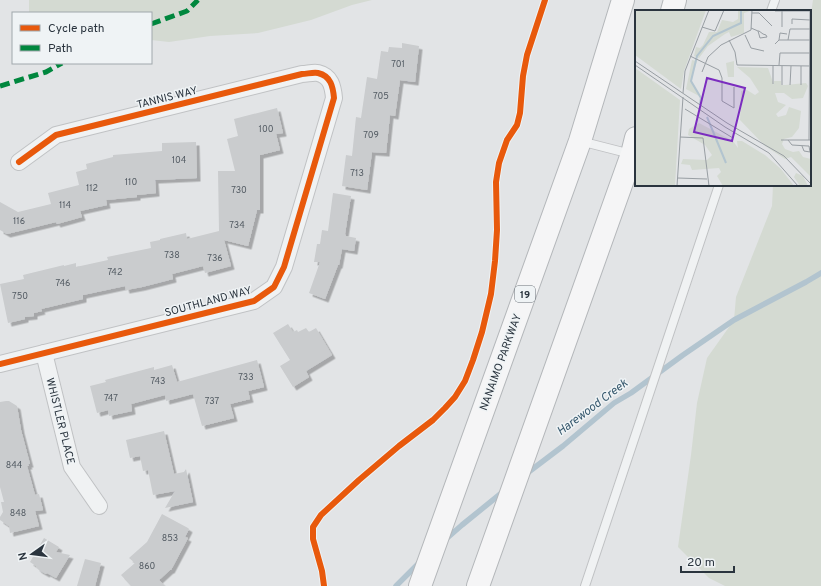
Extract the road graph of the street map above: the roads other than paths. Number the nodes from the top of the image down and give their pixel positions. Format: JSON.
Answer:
{"nodes":[{"id":1,"x":622,"y":0,"type":"edge"},
{"id":2,"x":675,"y":0,"type":"edge"},
{"id":3,"x":775,"y":0,"type":"edge"},
{"id":4,"x":672,"y":10,"type":"edge"},
{"id":5,"x":772,"y":10,"type":"edge"},
{"id":6,"x":327,"y":78,"type":"joint"},
{"id":7,"x":580,"y":141,"type":"junction"},
{"id":8,"x":634,"y":146,"type":"edge"},
{"id":9,"x":19,"y":162,"type":"dead end"},
{"id":10,"x":719,"y":186,"type":"edge"},
{"id":11,"x":44,"y":353,"type":"junction"},
{"id":12,"x":0,"y":364,"type":"edge"},
{"id":13,"x":99,"y":506,"type":"dead end"},
{"id":14,"x":420,"y":586,"type":"edge"},
{"id":15,"x":478,"y":586,"type":"edge"},
{"id":16,"x":585,"y":586,"type":"edge"}],
"edges":[{"from":1,"to":7,"type":"highway","name":"NANAIMO PARKWAY","number":"19"},
{"from":2,"to":4,"type":"highway"},
{"from":3,"to":5,"type":"lane"},
{"from":6,"to":9,"type":"street","name":"TANNIS WAY"},
{"from":6,"to":11,"type":"street","name":"SOUTHLAND WAY"},
{"from":7,"to":8,"type":"lane"},
{"from":7,"to":14,"type":"highway","name":"NANAIMO PARKWAY","number":"19"},
{"from":8,"to":15,"type":"highway"},
{"from":10,"to":16,"type":"lane"},
{"from":11,"to":12,"type":"street","name":"SOUTHLAND WAY"},
{"from":11,"to":13,"type":"street","name":"WHISTLER PLACE"}]}
